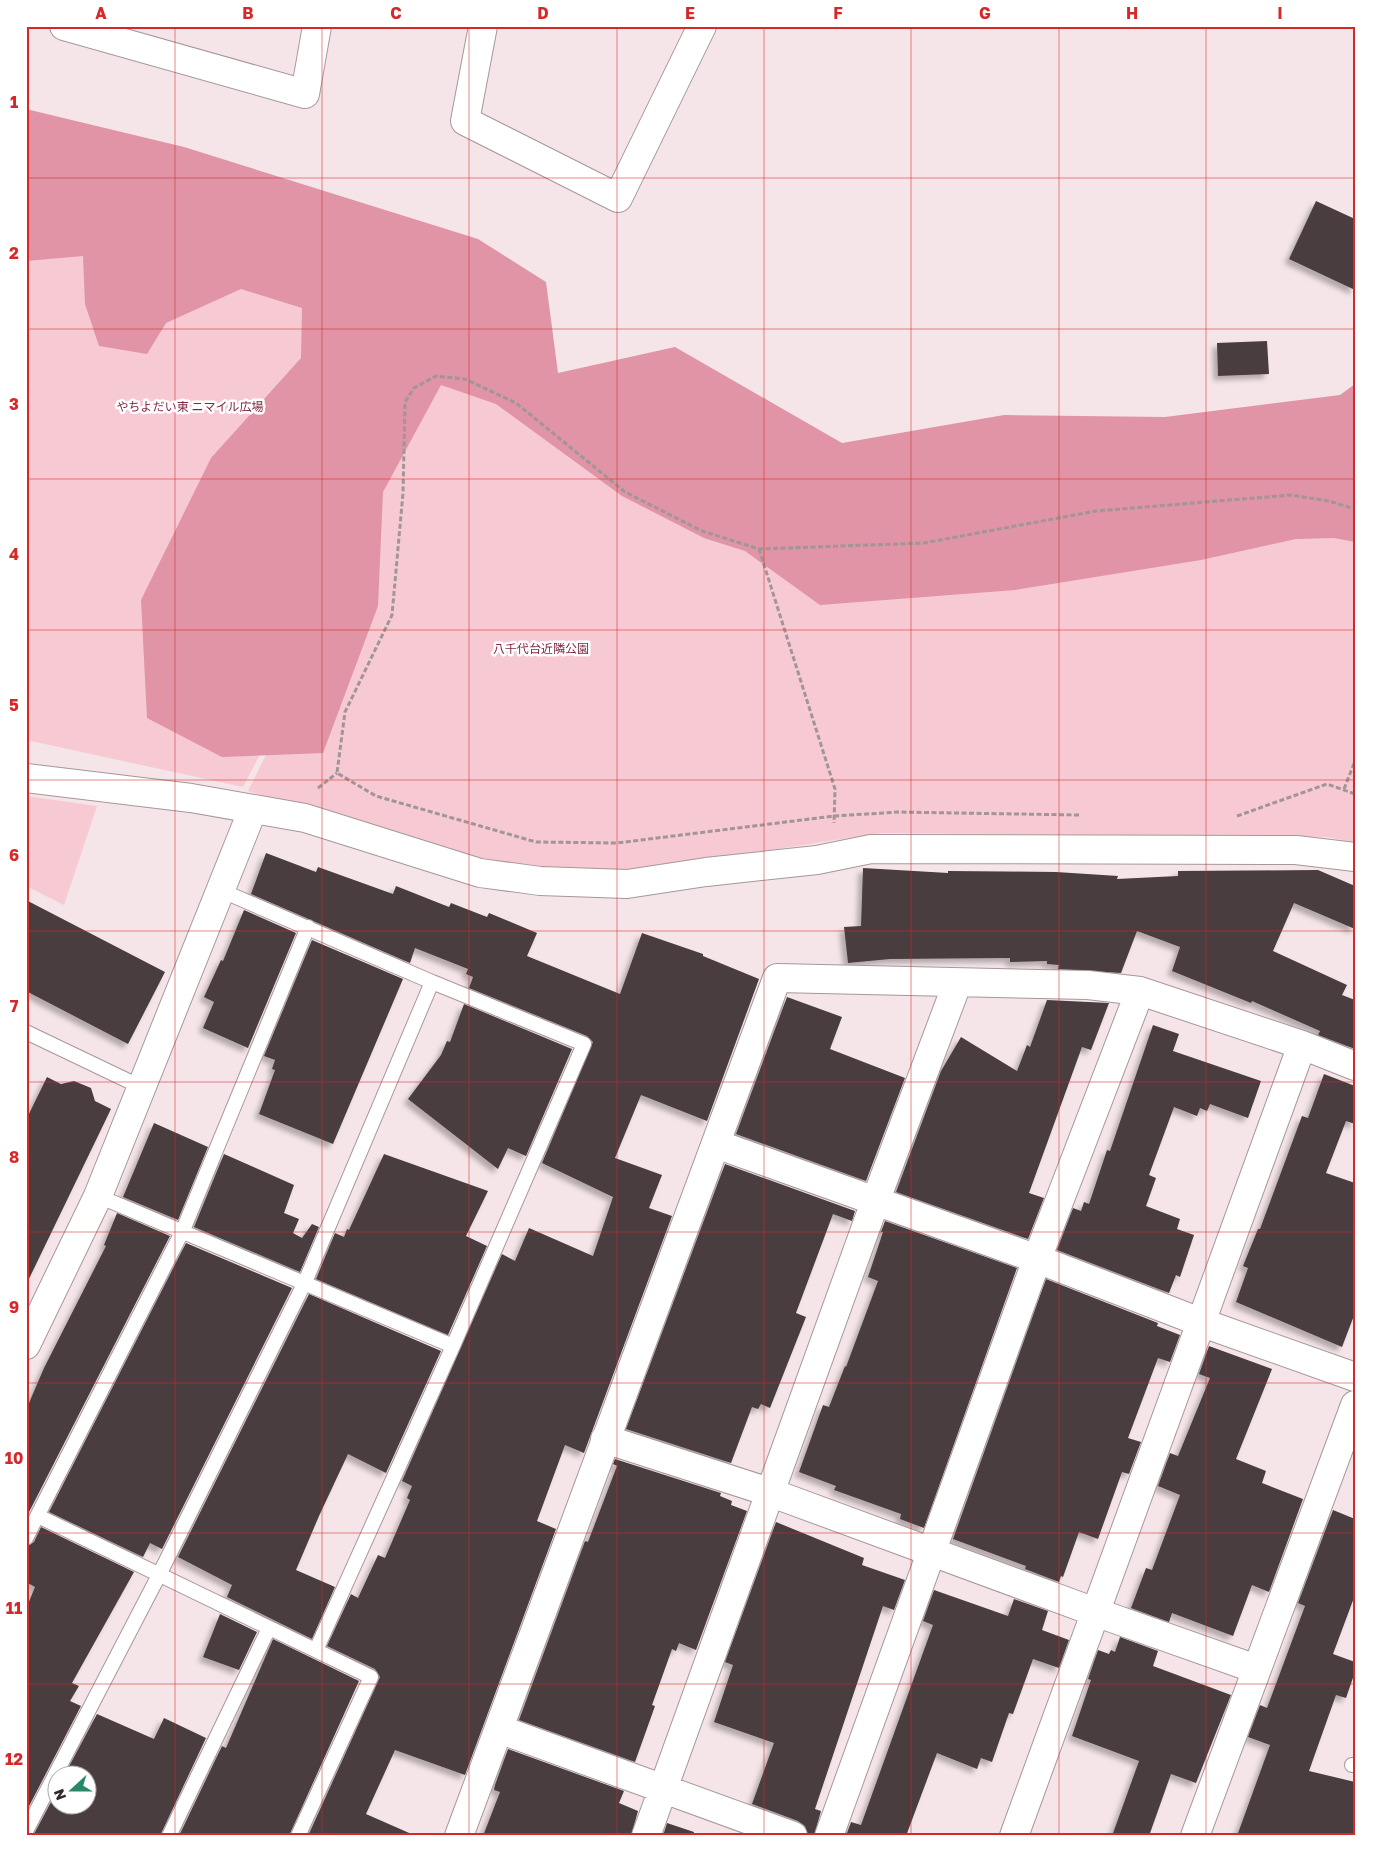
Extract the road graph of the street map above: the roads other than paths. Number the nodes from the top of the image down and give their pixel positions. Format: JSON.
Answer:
{"nodes":[{"id":1,"x":64,"y":26,"type":"edge"},
{"id":2,"x":317,"y":26,"type":"edge"},
{"id":3,"x":483,"y":26,"type":"edge"},
{"id":4,"x":702,"y":26,"type":"edge"},
{"id":5,"x":26,"y":778,"type":"edge"},
{"id":6,"x":253,"y":809,"type":"junction"},
{"id":7,"x":1355,"y":857,"type":"edge"},
{"id":8,"x":220,"y":890,"type":"junction"},
{"id":9,"x":308,"y":927,"type":"junction"},
{"id":10,"x":432,"y":982,"type":"junction"},
{"id":11,"x":957,"y":984,"type":"junction"},
{"id":12,"x":1140,"y":991,"type":"junction"},
{"id":13,"x":26,"y":1032,"type":"edge"},
{"id":14,"x":1302,"y":1045,"type":"junction"},
{"id":15,"x":1355,"y":1066,"type":"edge"},
{"id":16,"x":141,"y":1087,"type":"junction"},
{"id":17,"x":716,"y":1144,"type":"junction"},
{"id":18,"x":98,"y":1196,"type":"junction"},
{"id":19,"x":875,"y":1202,"type":"junction"},
{"id":20,"x":183,"y":1230,"type":"junction"},
{"id":21,"x":1037,"y":1259,"type":"junction"},
{"id":22,"x":305,"y":1282,"type":"junction"},
{"id":23,"x":1200,"y":1322,"type":"junction"},
{"id":24,"x":26,"y":1345,"type":"edge"},
{"id":25,"x":453,"y":1346,"type":"junction"},
{"id":26,"x":1355,"y":1377,"type":"edge"},
{"id":27,"x":1355,"y":1405,"type":"edge"},
{"id":28,"x":605,"y":1439,"type":"junction"},
{"id":29,"x":769,"y":1492,"type":"junction"},
{"id":30,"x":38,"y":1516,"type":"junction"},
{"id":31,"x":26,"y":1538,"type":"edge"},
{"id":32,"x":932,"y":1552,"type":"junction"},
{"id":33,"x":159,"y":1575,"type":"junction"},
{"id":34,"x":1095,"y":1612,"type":"junction"},
{"id":35,"x":269,"y":1628,"type":"junction"},
{"id":36,"x":316,"y":1650,"type":"junction"},
{"id":37,"x":1256,"y":1669,"type":"junction"},
{"id":38,"x":499,"y":1729,"type":"junction"},
{"id":39,"x":664,"y":1788,"type":"junction"},
{"id":40,"x":26,"y":1831,"type":"edge"},
{"id":41,"x":169,"y":1836,"type":"edge"},
{"id":42,"x":298,"y":1836,"type":"edge"},
{"id":43,"x":459,"y":1836,"type":"edge"},
{"id":44,"x":646,"y":1836,"type":"edge"},
{"id":45,"x":793,"y":1836,"type":"edge"},
{"id":46,"x":829,"y":1836,"type":"edge"},
{"id":47,"x":1014,"y":1836,"type":"edge"},
{"id":48,"x":1195,"y":1836,"type":"edge"}],
"edges":[{"from":1,"to":2,"type":"street"},
{"from":3,"to":4,"type":"street"},
{"from":5,"to":6,"type":"street"},
{"from":6,"to":7,"type":"street"},
{"from":6,"to":8,"type":"street"},
{"from":8,"to":9,"type":"lane"},
{"from":8,"to":16,"type":"street"},
{"from":9,"to":10,"type":"lane"},
{"from":9,"to":20,"type":"lane"},
{"from":10,"to":22,"type":"lane"},
{"from":10,"to":25,"type":"lane"},
{"from":11,"to":12,"type":"street"},
{"from":11,"to":17,"type":"street"},
{"from":11,"to":19,"type":"street"},
{"from":12,"to":14,"type":"street"},
{"from":12,"to":21,"type":"street"},
{"from":13,"to":16,"type":"lane"},
{"from":14,"to":15,"type":"street"},
{"from":14,"to":23,"type":"street"},
{"from":16,"to":18,"type":"street"},
{"from":17,"to":19,"type":"street"},
{"from":17,"to":28,"type":"street"},
{"from":18,"to":20,"type":"lane"},
{"from":18,"to":24,"type":"street"},
{"from":19,"to":21,"type":"street"},
{"from":19,"to":29,"type":"street"},
{"from":20,"to":22,"type":"lane"},
{"from":20,"to":30,"type":"lane"},
{"from":21,"to":23,"type":"street"},
{"from":21,"to":32,"type":"street"},
{"from":22,"to":25,"type":"lane"},
{"from":22,"to":33,"type":"lane"},
{"from":23,"to":26,"type":"street"},
{"from":23,"to":34,"type":"street"},
{"from":25,"to":36,"type":"lane"},
{"from":27,"to":37,"type":"street"},
{"from":28,"to":29,"type":"street"},
{"from":28,"to":38,"type":"street"},
{"from":29,"to":32,"type":"street"},
{"from":29,"to":39,"type":"street"},
{"from":30,"to":31,"type":"lane"},
{"from":30,"to":33,"type":"lane"},
{"from":32,"to":34,"type":"street"},
{"from":32,"to":46,"type":"street"},
{"from":33,"to":35,"type":"lane"},
{"from":33,"to":40,"type":"lane"},
{"from":34,"to":37,"type":"street"},
{"from":34,"to":47,"type":"street"},
{"from":35,"to":36,"type":"lane"},
{"from":35,"to":41,"type":"lane"},
{"from":36,"to":42,"type":"lane"},
{"from":37,"to":48,"type":"street"},
{"from":38,"to":39,"type":"street"},
{"from":38,"to":43,"type":"street"},
{"from":39,"to":44,"type":"street"},
{"from":39,"to":45,"type":"street"}]}
